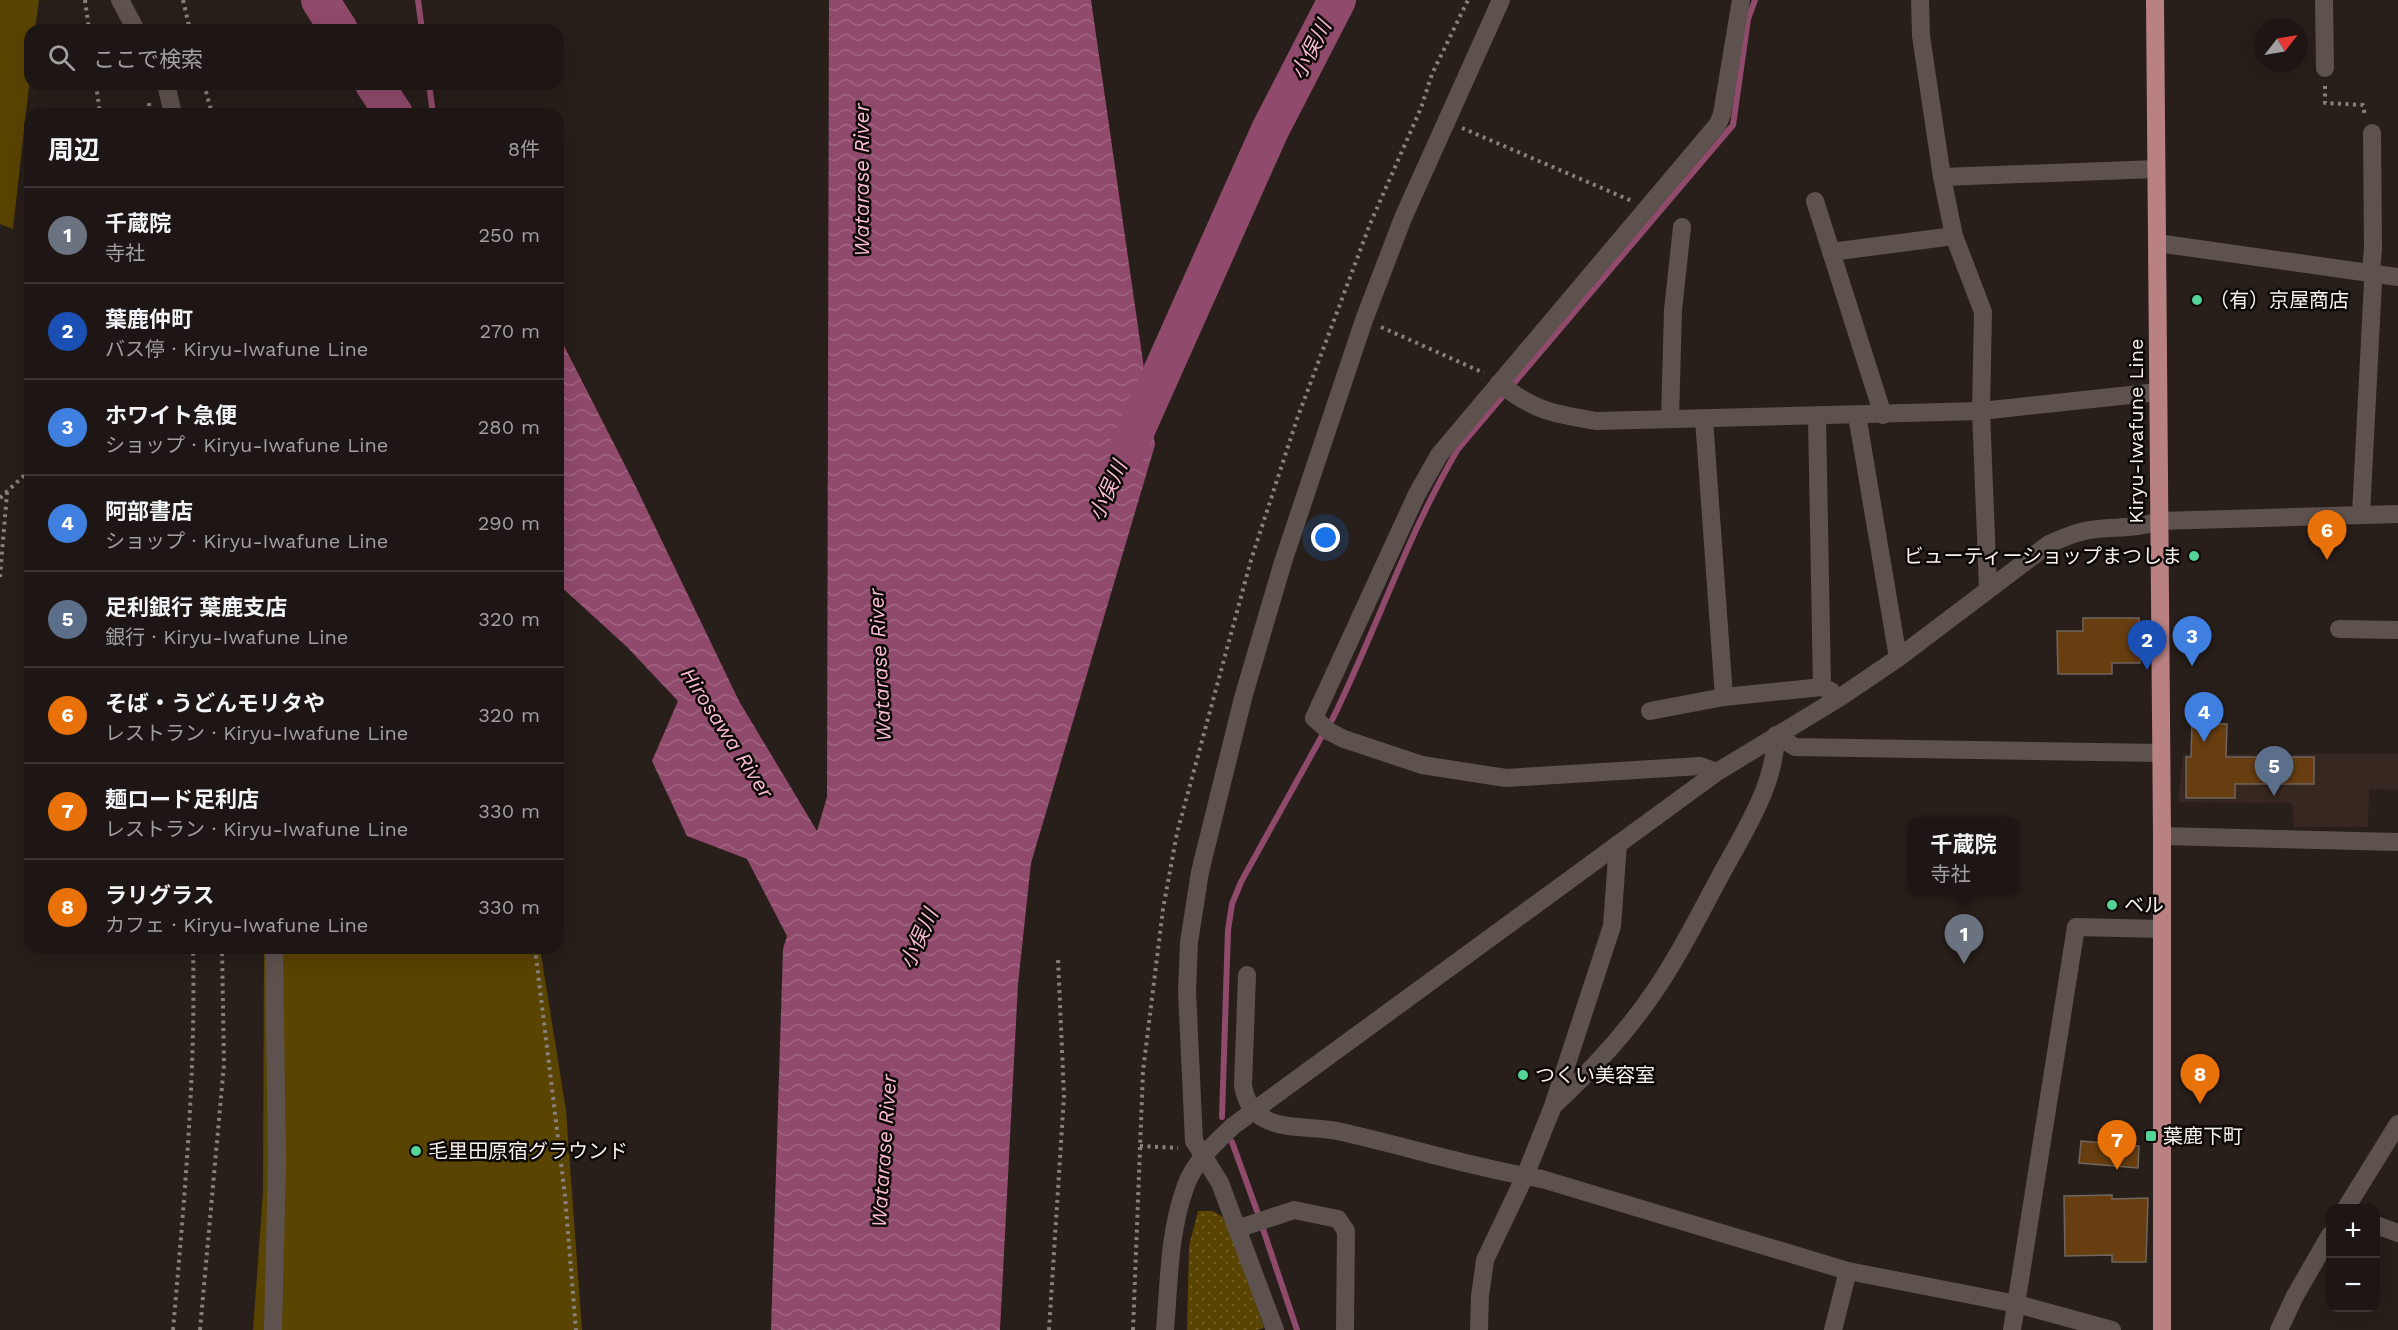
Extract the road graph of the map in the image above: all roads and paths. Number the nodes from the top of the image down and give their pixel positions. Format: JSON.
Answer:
{"nodes":[{"id":1,"x":85,"y":0,"type":"edge"},
{"id":2,"x":120,"y":0,"type":"edge"},
{"id":3,"x":183,"y":0,"type":"edge"},
{"id":4,"x":1501,"y":0,"type":"edge"},
{"id":5,"x":1741,"y":0,"type":"edge"},
{"id":6,"x":1920,"y":0,"type":"edge"},
{"id":7,"x":2155,"y":0,"type":"edge"},
{"id":8,"x":2324,"y":0,"type":"edge"},
{"id":9,"x":88,"y":24,"type":"edge"},
{"id":10,"x":133,"y":24,"type":"edge"},
{"id":11,"x":189,"y":24,"type":"edge"},
{"id":12,"x":2325,"y":68,"type":"joint"},
{"id":13,"x":97,"y":90,"type":"edge"},
{"id":14,"x":167,"y":90,"type":"edge"},
{"id":15,"x":206,"y":90,"type":"edge"},
{"id":16,"x":149,"y":102,"type":"dead end"},
{"id":17,"x":99,"y":108,"type":"edge"},
{"id":18,"x":150,"y":108,"type":"edge"},
{"id":19,"x":172,"y":108,"type":"edge"},
{"id":20,"x":210,"y":108,"type":"edge"},
{"id":21,"x":2372,"y":133,"type":"joint"},
{"id":22,"x":1473,"y":134,"type":"dead end"},
{"id":23,"x":2156,"y":169,"type":"junction"},
{"id":24,"x":1942,"y":177,"type":"junction"},
{"id":25,"x":1815,"y":201,"type":"dead end"},
{"id":26,"x":1638,"y":203,"type":"dead end"},
{"id":27,"x":1682,"y":227,"type":"dead end"},
{"id":28,"x":1954,"y":236,"type":"junction"},
{"id":29,"x":2157,"y":243,"type":"junction"},
{"id":30,"x":1831,"y":252,"type":"junction"},
{"id":31,"x":2371,"y":273,"type":"junction"},
{"id":32,"x":2398,"y":277,"type":"edge"},
{"id":33,"x":1388,"y":330,"type":"dead end"},
{"id":34,"x":1506,"y":389,"type":"junction"},
{"id":35,"x":2158,"y":392,"type":"junction"},
{"id":36,"x":1981,"y":411,"type":"junction"},
{"id":37,"x":1857,"y":415,"type":"junction"},
{"id":38,"x":1883,"y":415,"type":"junction"},
{"id":39,"x":1817,"y":417,"type":"junction"},
{"id":40,"x":1670,"y":419,"type":"junction"},
{"id":41,"x":1704,"y":419,"type":"junction"},
{"id":42,"x":24,"y":476,"type":"edge"},
{"id":43,"x":7,"y":493,"type":"junction"},
{"id":44,"x":0,"y":498,"type":"edge"},
{"id":45,"x":2361,"y":514,"type":"junction"},
{"id":46,"x":2398,"y":514,"type":"edge"},
{"id":47,"x":2159,"y":521,"type":"junction"},
{"id":48,"x":0,"y":577,"type":"edge"},
{"id":49,"x":1988,"y":588,"type":"junction"},
{"id":50,"x":2339,"y":629,"type":"dead end"},
{"id":51,"x":2398,"y":630,"type":"edge"},
{"id":52,"x":1898,"y":658,"type":"junction"},
{"id":53,"x":1822,"y":687,"type":"junction"},
{"id":54,"x":1842,"y":696,"type":"junction"},
{"id":55,"x":1724,"y":697,"type":"junction"},
{"id":56,"x":1650,"y":711,"type":"dead end"},
{"id":57,"x":1776,"y":735,"type":"junction"},
{"id":58,"x":2161,"y":753,"type":"junction"},
{"id":59,"x":1716,"y":772,"type":"junction"},
{"id":60,"x":2162,"y":836,"type":"junction"},
{"id":61,"x":2398,"y":843,"type":"edge"},
{"id":62,"x":1618,"y":844,"type":"junction"},
{"id":63,"x":2162,"y":929,"type":"junction"},
{"id":64,"x":193,"y":954,"type":"edge"},
{"id":65,"x":222,"y":954,"type":"edge"},
{"id":66,"x":274,"y":954,"type":"edge"},
{"id":67,"x":536,"y":954,"type":"edge"},
{"id":68,"x":1058,"y":958,"type":"dead end"},
{"id":69,"x":1247,"y":975,"type":"dead end"},
{"id":70,"x":1553,"y":1106,"type":"junction"},
{"id":71,"x":1253,"y":1110,"type":"junction"},
{"id":72,"x":2398,"y":1124,"type":"edge"},
{"id":73,"x":1184,"y":1148,"type":"dead end"},
{"id":74,"x":1202,"y":1157,"type":"junction"},
{"id":75,"x":1525,"y":1176,"type":"junction"},
{"id":76,"x":2349,"y":1204,"type":"edge"},
{"id":77,"x":2380,"y":1226,"type":"edge"},
{"id":78,"x":1237,"y":1228,"type":"junction"},
{"id":79,"x":2398,"y":1233,"type":"edge"},
{"id":80,"x":2326,"y":1243,"type":"edge"},
{"id":81,"x":1848,"y":1271,"type":"junction"},
{"id":82,"x":2017,"y":1304,"type":"junction"},
{"id":83,"x":173,"y":1330,"type":"edge"},
{"id":84,"x":200,"y":1330,"type":"edge"},
{"id":85,"x":273,"y":1330,"type":"edge"},
{"id":86,"x":576,"y":1330,"type":"edge"},
{"id":87,"x":1049,"y":1330,"type":"edge"},
{"id":88,"x":1133,"y":1330,"type":"edge"},
{"id":89,"x":1165,"y":1330,"type":"edge"},
{"id":90,"x":1275,"y":1330,"type":"edge"},
{"id":91,"x":1345,"y":1330,"type":"edge"},
{"id":92,"x":1479,"y":1330,"type":"edge"},
{"id":93,"x":1833,"y":1330,"type":"edge"},
{"id":94,"x":2012,"y":1330,"type":"edge"},
{"id":95,"x":2112,"y":1330,"type":"edge"},
{"id":96,"x":2162,"y":1330,"type":"edge"},
{"id":97,"x":2279,"y":1330,"type":"edge"}],
"edges":[{"from":1,"to":9,"type":"path"},
{"from":2,"to":10,"type":"street"},
{"from":3,"to":11,"type":"path"},
{"from":4,"to":74,"type":"street"},
{"from":5,"to":34,"type":"street"},
{"from":6,"to":24,"type":"street"},
{"from":7,"to":23,"type":"main road","name":"Kiryu-Iwafune Line"},
{"from":8,"to":12,"type":"street"},
{"from":12,"to":21,"type":"path"},
{"from":13,"to":17,"type":"path"},
{"from":14,"to":19,"type":"street"},
{"from":15,"to":20,"type":"path"},
{"from":16,"to":18,"type":"path"},
{"from":21,"to":31,"type":"street"},
{"from":22,"to":26,"type":"path"},
{"from":23,"to":24,"type":"street"},
{"from":23,"to":29,"type":"main road","name":"Kiryu-Iwafune Line"},
{"from":24,"to":28,"type":"street"},
{"from":25,"to":30,"type":"street"},
{"from":27,"to":40,"type":"street"},
{"from":28,"to":30,"type":"street"},
{"from":28,"to":36,"type":"street"},
{"from":29,"to":31,"type":"street"},
{"from":29,"to":35,"type":"main road","name":"Kiryu-Iwafune Line"},
{"from":30,"to":38,"type":"street"},
{"from":31,"to":32,"type":"street"},
{"from":31,"to":45,"type":"street"},
{"from":33,"to":34,"type":"path"},
{"from":34,"to":40,"type":"street"},
{"from":34,"to":59,"type":"street"},
{"from":35,"to":36,"type":"street"},
{"from":35,"to":47,"type":"main road","name":"Kiryu-Iwafune Line"},
{"from":36,"to":38,"type":"street"},
{"from":36,"to":49,"type":"street"},
{"from":37,"to":38,"type":"street"},
{"from":37,"to":39,"type":"street"},
{"from":37,"to":52,"type":"street"},
{"from":39,"to":41,"type":"street"},
{"from":39,"to":53,"type":"street"},
{"from":40,"to":41,"type":"street"},
{"from":41,"to":55,"type":"street"},
{"from":42,"to":43,"type":"path"},
{"from":43,"to":44,"type":"path"},
{"from":43,"to":48,"type":"path"},
{"from":45,"to":46,"type":"street"},
{"from":45,"to":47,"type":"street"},
{"from":47,"to":49,"type":"street"},
{"from":47,"to":58,"type":"main road","name":"Kiryu-Iwafune Line"},
{"from":49,"to":52,"type":"street"},
{"from":50,"to":51,"type":"street"},
{"from":52,"to":54,"type":"street"},
{"from":53,"to":54,"type":"street"},
{"from":53,"to":55,"type":"street"},
{"from":54,"to":57,"type":"street"},
{"from":55,"to":56,"type":"street"},
{"from":57,"to":58,"type":"street"},
{"from":57,"to":59,"type":"street"},
{"from":57,"to":70,"type":"street"},
{"from":58,"to":60,"type":"main road","name":"Kiryu-Iwafune Line"},
{"from":59,"to":62,"type":"street"},
{"from":60,"to":61,"type":"street"},
{"from":60,"to":63,"type":"main road","name":"Kiryu-Iwafune Line"},
{"from":62,"to":70,"type":"street"},
{"from":62,"to":71,"type":"street"},
{"from":63,"to":82,"type":"street"},
{"from":63,"to":96,"type":"main road","name":"Kiryu-Iwafune Line"},
{"from":64,"to":83,"type":"path"},
{"from":65,"to":84,"type":"path"},
{"from":66,"to":85,"type":"street"},
{"from":67,"to":86,"type":"path"},
{"from":68,"to":87,"type":"path"},
{"from":69,"to":71,"type":"street"},
{"from":70,"to":75,"type":"street"},
{"from":71,"to":74,"type":"street"},
{"from":71,"to":75,"type":"street"},
{"from":72,"to":76,"type":"street"},
{"from":73,"to":88,"type":"path"},
{"from":74,"to":78,"type":"street"},
{"from":74,"to":89,"type":"street"},
{"from":75,"to":81,"type":"street"},
{"from":75,"to":92,"type":"street"},
{"from":77,"to":79,"type":"street"},
{"from":78,"to":90,"type":"street"},
{"from":78,"to":91,"type":"street"},
{"from":80,"to":97,"type":"street"},
{"from":81,"to":82,"type":"street"},
{"from":81,"to":93,"type":"street"},
{"from":82,"to":94,"type":"street"},
{"from":82,"to":95,"type":"street"}]}
